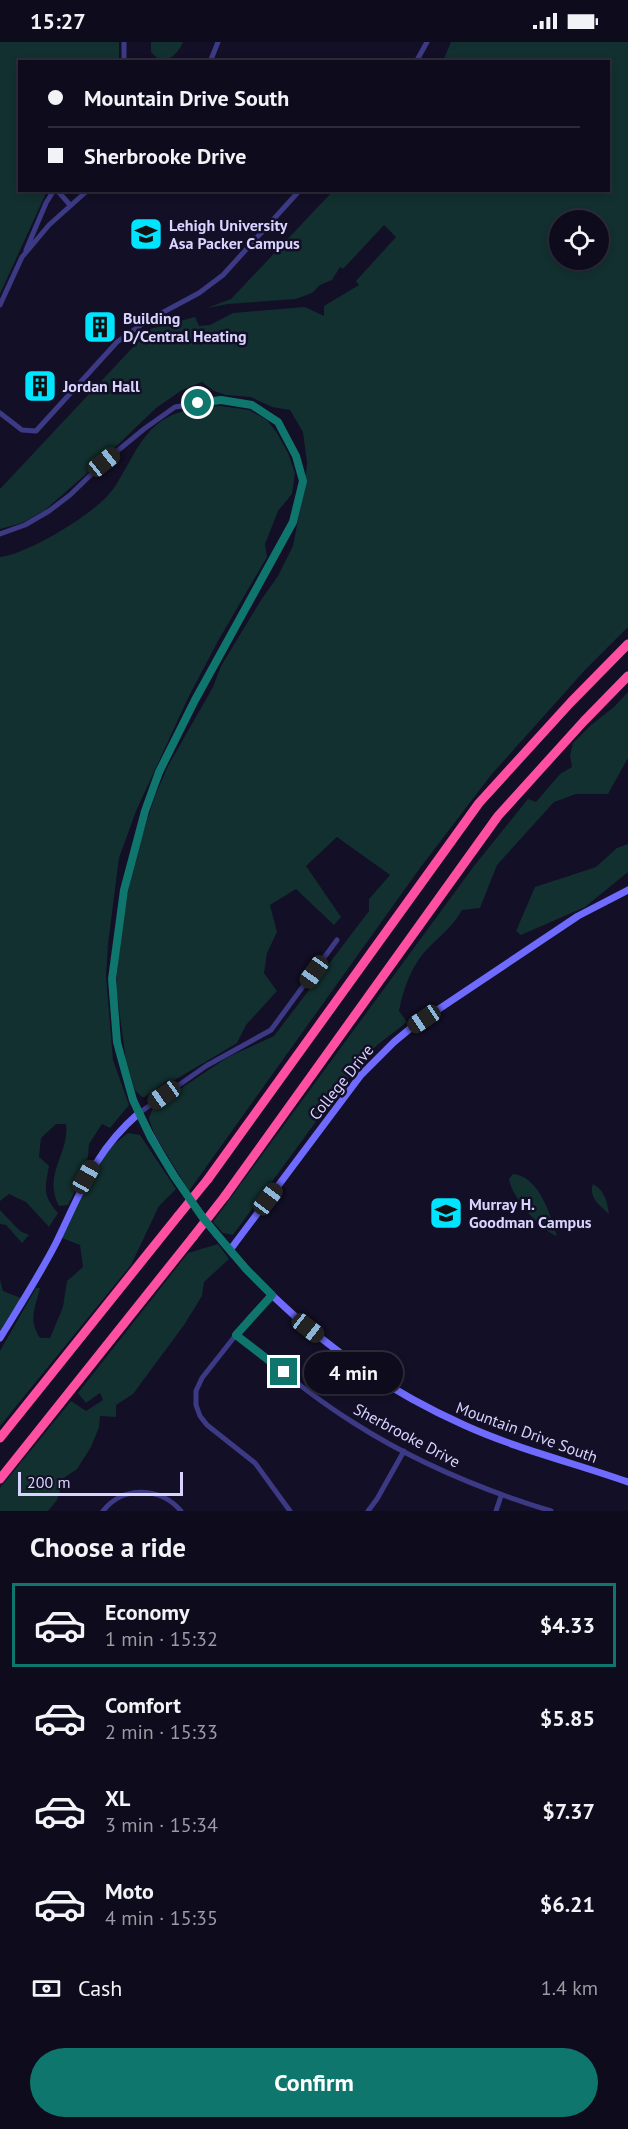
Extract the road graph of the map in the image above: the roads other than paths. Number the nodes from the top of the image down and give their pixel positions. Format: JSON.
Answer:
{"nodes":[{"id":1,"x":124,"y":42,"type":"edge"},
{"id":2,"x":218,"y":42,"type":"edge"},
{"id":3,"x":427,"y":42,"type":"edge"},
{"id":4,"x":124,"y":60,"type":"edge"},
{"id":5,"x":211,"y":60,"type":"edge"},
{"id":6,"x":417,"y":60,"type":"edge"},
{"id":7,"x":54,"y":192,"type":"edge"},
{"id":8,"x":57,"y":192,"type":"edge"},
{"id":9,"x":86,"y":192,"type":"edge"},
{"id":10,"x":298,"y":192,"type":"edge"},
{"id":11,"x":70,"y":205,"type":"junction"},
{"id":12,"x":22,"y":257,"type":"junction"},
{"id":13,"x":0,"y":305,"type":"edge"},
{"id":14,"x":0,"y":413,"type":"edge"},
{"id":15,"x":0,"y":534,"type":"edge"},
{"id":16,"x":628,"y":644,"type":"edge"},
{"id":17,"x":628,"y":676,"type":"edge"},
{"id":18,"x":628,"y":890,"type":"edge"},
{"id":19,"x":337,"y":940,"type":"dead end"},
{"id":20,"x":139,"y":1113,"type":"junction"},
{"id":21,"x":230,"y":1250,"type":"junction"},
{"id":22,"x":272,"y":1295,"type":"junction"},
{"id":23,"x":236,"y":1335,"type":"junction"},
{"id":24,"x":0,"y":1338,"type":"edge"},
{"id":25,"x":0,"y":1438,"type":"edge"},
{"id":26,"x":404,"y":1451,"type":"junction"},
{"id":27,"x":0,"y":1479,"type":"edge"},
{"id":28,"x":628,"y":1482,"type":"edge"},
{"id":29,"x":501,"y":1496,"type":"junction"},
{"id":30,"x":103,"y":1511,"type":"edge"},
{"id":31,"x":182,"y":1511,"type":"edge"},
{"id":32,"x":290,"y":1511,"type":"edge"},
{"id":33,"x":368,"y":1511,"type":"edge"},
{"id":34,"x":496,"y":1511,"type":"edge"},
{"id":35,"x":551,"y":1511,"type":"edge"}],
"edges":[{"from":1,"to":4,"type":"street"},
{"from":2,"to":5,"type":"street"},
{"from":3,"to":6,"type":"street"},
{"from":7,"to":12,"type":"street"},
{"from":8,"to":11,"type":"street"},
{"from":9,"to":11,"type":"street"},
{"from":10,"to":14,"type":"street"},
{"from":11,"to":12,"type":"street"},
{"from":12,"to":13,"type":"street"},
{"from":15,"to":20,"type":"street","name":"Mountain Drive South"},
{"from":16,"to":25,"type":"highway","bridge":true},
{"from":17,"to":27,"type":"highway","bridge":true},
{"from":18,"to":21,"type":"street","name":"College Drive"},
{"from":19,"to":20,"type":"street"},
{"from":20,"to":21,"type":"street","name":"Mountain Drive South"},
{"from":20,"to":24,"type":"street"},
{"from":21,"to":22,"type":"street","name":"Mountain Drive South"},
{"from":22,"to":23,"type":"street"},
{"from":22,"to":28,"type":"street","name":"Mountain Drive South"},
{"from":23,"to":26,"type":"street","name":"Sherbrooke Drive"},
{"from":23,"to":32,"type":"street"},
{"from":26,"to":29,"type":"street","name":"Sherbrooke Drive"},
{"from":26,"to":33,"type":"street"},
{"from":29,"to":34,"type":"street"},
{"from":29,"to":35,"type":"street","name":"Sherbrooke Drive"},
{"from":30,"to":31,"type":"street"}]}
